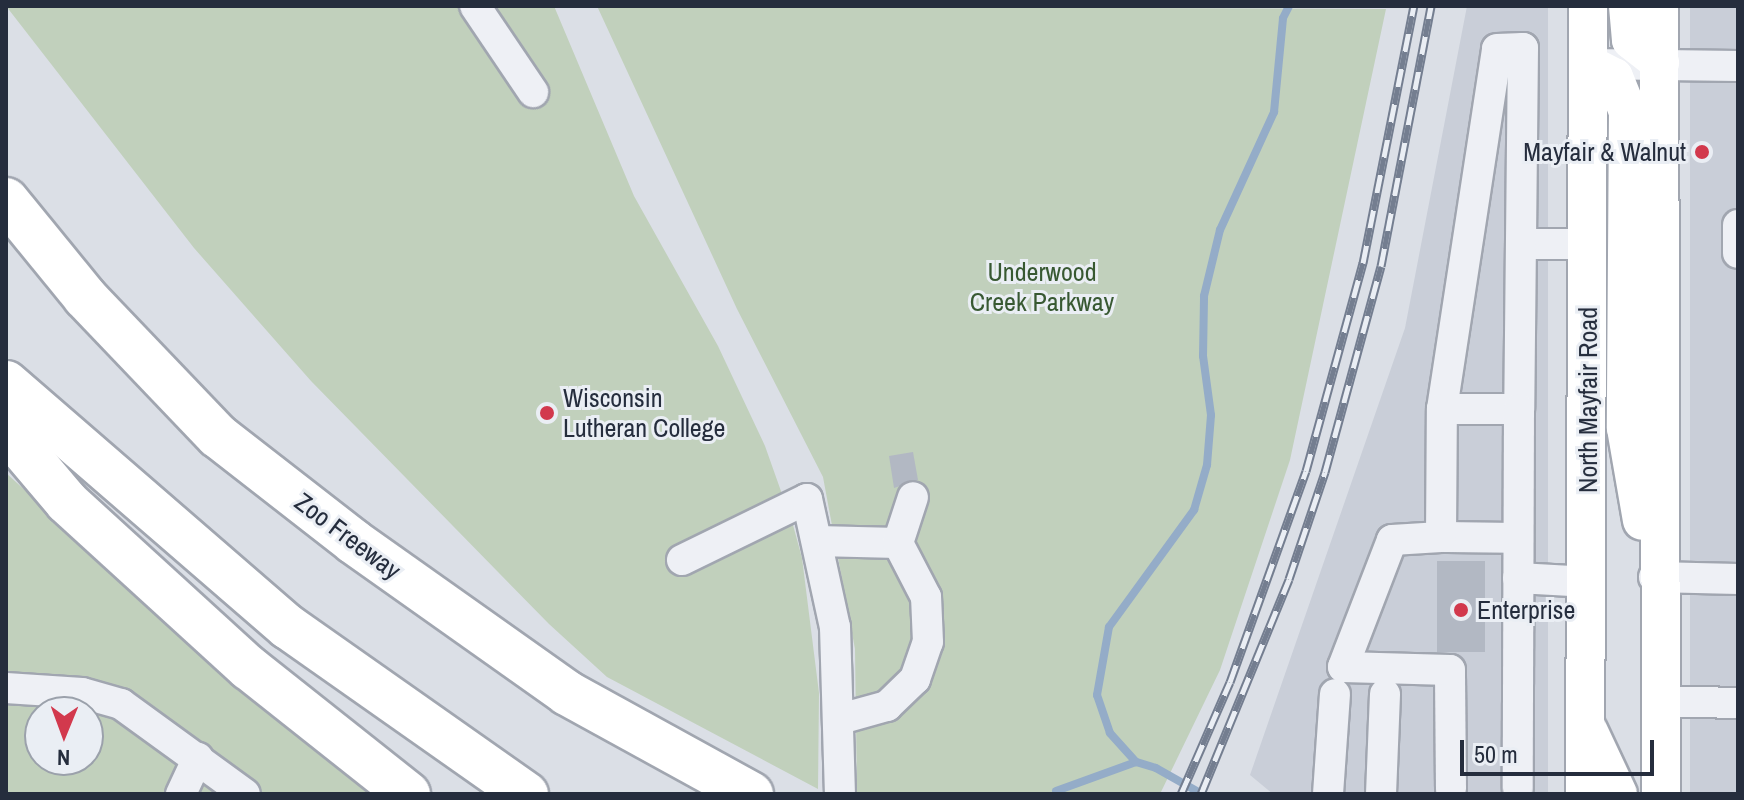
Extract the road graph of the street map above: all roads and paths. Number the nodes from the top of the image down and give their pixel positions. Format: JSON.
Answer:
{"nodes":[{"id":1,"x":475,"y":6,"type":"edge"},
{"id":2,"x":1588,"y":6,"type":"edge"},
{"id":3,"x":1628,"y":6,"type":"edge"},
{"id":4,"x":1659,"y":6,"type":"edge"},
{"id":5,"x":1660,"y":63,"type":"junction"},
{"id":6,"x":1588,"y":64,"type":"junction"},
{"id":7,"x":1738,"y":66,"type":"edge"},
{"id":8,"x":533,"y":92,"type":"dead end"},
{"id":9,"x":6,"y":200,"type":"edge"},
{"id":10,"x":1738,"y":225,"type":"edge"},
{"id":11,"x":1521,"y":244,"type":"junction"},
{"id":12,"x":1588,"y":244,"type":"junction"},
{"id":13,"x":1738,"y":253,"type":"edge"},
{"id":14,"x":6,"y":383,"type":"edge"},
{"id":15,"x":1442,"y":409,"type":"junction"},
{"id":16,"x":1519,"y":409,"type":"junction"},
{"id":17,"x":6,"y":430,"type":"edge"},
{"id":18,"x":913,"y":497,"type":"dead end"},
{"id":19,"x":1441,"y":537,"type":"junction"},
{"id":20,"x":1518,"y":538,"type":"junction"},
{"id":21,"x":817,"y":541,"type":"junction"},
{"id":22,"x":898,"y":543,"type":"junction"},
{"id":23,"x":682,"y":560,"type":"dead end"},
{"id":24,"x":1518,"y":578,"type":"junction"},
{"id":25,"x":1738,"y":579,"type":"edge"},
{"id":26,"x":1589,"y":582,"type":"junction"},
{"id":27,"x":1657,"y":585,"type":"junction"},
{"id":28,"x":6,"y":688,"type":"edge"},
{"id":29,"x":1335,"y":694,"type":"dead end"},
{"id":30,"x":1385,"y":694,"type":"dead end"},
{"id":31,"x":1660,"y":701,"type":"junction"},
{"id":32,"x":1738,"y":703,"type":"edge"},
{"id":33,"x":840,"y":719,"type":"junction"},
{"id":34,"x":1586,"y":726,"type":"junction"},
{"id":35,"x":198,"y":758,"type":"junction"},
{"id":36,"x":1518,"y":788,"type":"dead end"},
{"id":37,"x":1451,"y":789,"type":"dead end"},
{"id":38,"x":181,"y":794,"type":"edge"},
{"id":39,"x":245,"y":794,"type":"edge"},
{"id":40,"x":408,"y":794,"type":"edge"},
{"id":41,"x":526,"y":794,"type":"edge"},
{"id":42,"x":751,"y":794,"type":"edge"},
{"id":43,"x":840,"y":794,"type":"edge"},
{"id":44,"x":1328,"y":794,"type":"edge"},
{"id":45,"x":1381,"y":794,"type":"edge"},
{"id":46,"x":1585,"y":794,"type":"edge"},
{"id":47,"x":1618,"y":794,"type":"edge"},
{"id":48,"x":1661,"y":794,"type":"edge"}],
"edges":[{"from":1,"to":8,"type":"street"},
{"from":2,"to":6,"type":"main road","name":"North Mayfair Road"},
{"from":3,"to":5,"type":"main road"},
{"from":4,"to":5,"type":"main road"},
{"from":5,"to":6,"type":"street"},
{"from":5,"to":7,"type":"street"},
{"from":5,"to":27,"type":"main road"},
{"from":6,"to":12,"type":"main road","name":"North Mayfair Road"},
{"from":6,"to":27,"type":"main road"},
{"from":9,"to":42,"type":"highway","name":"Zoo Freeway"},
{"from":10,"to":13,"type":"street"},
{"from":11,"to":12,"type":"street"},
{"from":11,"to":15,"type":"street"},
{"from":11,"to":16,"type":"street"},
{"from":12,"to":26,"type":"main road","name":"North Mayfair Road"},
{"from":14,"to":41,"type":"highway"},
{"from":15,"to":16,"type":"street"},
{"from":15,"to":19,"type":"street"},
{"from":16,"to":20,"type":"street"},
{"from":17,"to":40,"type":"highway"},
{"from":18,"to":22,"type":"street"},
{"from":19,"to":20,"type":"street"},
{"from":19,"to":37,"type":"street"},
{"from":20,"to":24,"type":"street"},
{"from":21,"to":22,"type":"street"},
{"from":21,"to":23,"type":"street"},
{"from":21,"to":33,"type":"street"},
{"from":22,"to":33,"type":"street"},
{"from":24,"to":26,"type":"street"},
{"from":24,"to":36,"type":"street"},
{"from":25,"to":27,"type":"street"},
{"from":26,"to":34,"type":"main road","name":"North Mayfair Road"},
{"from":27,"to":31,"type":"main road"},
{"from":28,"to":35,"type":"street"},
{"from":29,"to":44,"type":"street"},
{"from":30,"to":45,"type":"street"},
{"from":31,"to":32,"type":"street"},
{"from":31,"to":48,"type":"main road"},
{"from":33,"to":43,"type":"street"},
{"from":34,"to":46,"type":"main road","name":"North Mayfair Road"},
{"from":34,"to":47,"type":"main road"},
{"from":35,"to":38,"type":"street"},
{"from":35,"to":39,"type":"street"}]}
